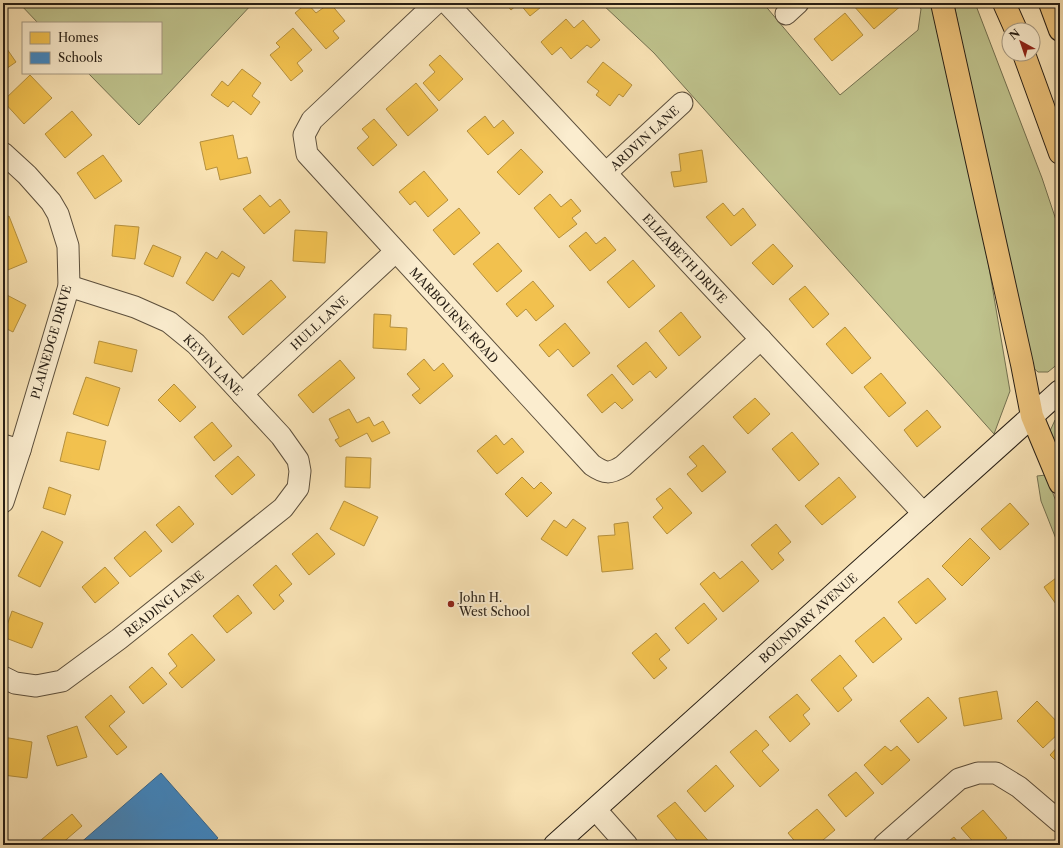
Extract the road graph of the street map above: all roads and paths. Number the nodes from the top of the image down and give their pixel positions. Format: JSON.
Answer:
{"nodes":[{"id":1,"x":436,"y":3,"type":"edge"},
{"id":2,"x":447,"y":3,"type":"edge"},
{"id":3,"x":942,"y":3,"type":"edge"},
{"id":4,"x":1004,"y":3,"type":"edge"},
{"id":5,"x":1050,"y":3,"type":"edge"},
{"id":6,"x":1012,"y":22,"type":"edge"},
{"id":7,"x":1060,"y":30,"type":"edge"},
{"id":8,"x":1027,"y":62,"type":"edge"},
{"id":9,"x":682,"y":103,"type":"dead end"},
{"id":10,"x":3,"y":153,"type":"edge"},
{"id":11,"x":1060,"y":153,"type":"edge"},
{"id":12,"x":606,"y":173,"type":"junction"},
{"id":13,"x":395,"y":252,"type":"junction"},
{"id":14,"x":69,"y":286,"type":"junction"},
{"id":15,"x":761,"y":339,"type":"junction"},
{"id":16,"x":1060,"y":391,"type":"edge"},
{"id":17,"x":242,"y":394,"type":"junction"},
{"id":18,"x":1032,"y":416,"type":"junction"},
{"id":19,"x":12,"y":447,"type":"edge"},
{"id":20,"x":300,"y":477,"type":"joint"},
{"id":21,"x":1060,"y":483,"type":"edge"},
{"id":22,"x":3,"y":502,"type":"edge"},
{"id":23,"x":924,"y":514,"type":"junction"},
{"id":24,"x":3,"y":677,"type":"edge"},
{"id":25,"x":595,"y":809,"type":"junction"},
{"id":26,"x":1060,"y":822,"type":"edge"},
{"id":27,"x":555,"y":845,"type":"edge"},
{"id":28,"x":627,"y":845,"type":"edge"},
{"id":29,"x":884,"y":845,"type":"edge"}],
"edges":[{"from":1,"to":13,"type":"street","name":"MARBOURNE ROAD"},
{"from":2,"to":12,"type":"street","name":"ELIZABETH DRIVE"},
{"from":3,"to":18,"type":"highway"},
{"from":4,"to":6,"type":"highway"},
{"from":5,"to":7,"type":"highway"},
{"from":8,"to":11,"type":"highway"},
{"from":9,"to":12,"type":"street","name":"ARDVIN LANE"},
{"from":10,"to":14,"type":"street","name":"PLAINEDGE DRIVE"},
{"from":12,"to":15,"type":"street","name":"ELIZABETH DRIVE"},
{"from":13,"to":15,"type":"street","name":"MARBOURNE ROAD"},
{"from":13,"to":17,"type":"street","name":"HULL LANE"},
{"from":14,"to":17,"type":"street","name":"KEVIN LANE"},
{"from":14,"to":19,"type":"street","name":"PLAINEDGE DRIVE"},
{"from":15,"to":23,"type":"street","name":"ELIZABETH DRIVE"},
{"from":16,"to":18,"type":"main road","name":"BOUNDARY AVENUE"},
{"from":17,"to":20,"type":"street","name":"KEVIN LANE"},
{"from":18,"to":21,"type":"highway"},
{"from":18,"to":23,"type":"main road","name":"BOUNDARY AVENUE"},
{"from":19,"to":22,"type":"street","name":"PLAINEDGE DRIVE"},
{"from":20,"to":24,"type":"street","name":"READING LANE"},
{"from":23,"to":25,"type":"main road","name":"BOUNDARY AVENUE"},
{"from":25,"to":27,"type":"main road","name":"BOUNDARY AVENUE"},
{"from":25,"to":28,"type":"street"},
{"from":26,"to":29,"type":"street"}]}
